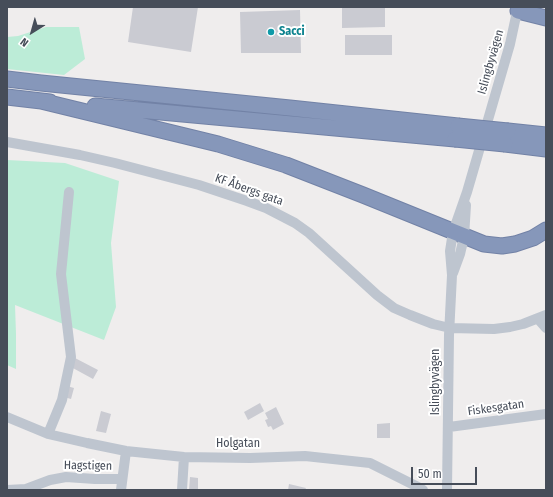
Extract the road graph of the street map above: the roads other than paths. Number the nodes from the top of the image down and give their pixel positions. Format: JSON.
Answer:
{"nodes":[{"id":1,"x":518,"y":9,"type":"edge"},
{"id":2,"x":546,"y":18,"type":"edge"},
{"id":3,"x":7,"y":79,"type":"edge"},
{"id":4,"x":7,"y":97,"type":"edge"},
{"id":5,"x":41,"y":101,"type":"junction"},
{"id":6,"x":456,"y":132,"type":"junction"},
{"id":7,"x":546,"y":135,"type":"edge"},
{"id":8,"x":507,"y":138,"type":"junction"},
{"id":9,"x":7,"y":142,"type":"edge"},
{"id":10,"x":546,"y":149,"type":"edge"},
{"id":11,"x":69,"y":192,"type":"dead end"},
{"id":12,"x":546,"y":230,"type":"edge"},
{"id":13,"x":458,"y":234,"type":"junction"},
{"id":14,"x":542,"y":317,"type":"edge"},
{"id":15,"x":450,"y":328,"type":"junction"},
{"id":16,"x":546,"y":328,"type":"edge"},
{"id":17,"x":546,"y":414,"type":"edge"},
{"id":18,"x":7,"y":416,"type":"edge"},
{"id":19,"x":449,"y":427,"type":"junction"},
{"id":20,"x":48,"y":434,"type":"junction"},
{"id":21,"x":126,"y":451,"type":"junction"},
{"id":22,"x":184,"y":457,"type":"junction"},
{"id":23,"x":120,"y":486,"type":"edge"},
{"id":24,"x":7,"y":490,"type":"edge"},
{"id":25,"x":182,"y":490,"type":"edge"},
{"id":26,"x":423,"y":490,"type":"edge"},
{"id":27,"x":447,"y":490,"type":"edge"}],
"edges":[{"from":1,"to":2,"type":"highway"},
{"from":1,"to":13,"type":"street","name":"Islingbyvägen"},
{"from":3,"to":6,"type":"highway"},
{"from":4,"to":5,"type":"highway"},
{"from":5,"to":6,"type":"highway"},
{"from":5,"to":13,"type":"highway"},
{"from":6,"to":8,"type":"highway","bridge":true},
{"from":7,"to":8,"type":"highway"},
{"from":8,"to":10,"type":"highway"},
{"from":9,"to":15,"type":"street","name":"KF Åbergs gata"},
{"from":11,"to":20,"type":"street"},
{"from":12,"to":13,"type":"highway"},
{"from":13,"to":15,"type":"street","name":"Islingbyvägen"},
{"from":14,"to":15,"type":"street","name":"KF Åbergs gata"},
{"from":14,"to":16,"type":"street"},
{"from":15,"to":19,"type":"street","name":"Islingbyvägen"},
{"from":17,"to":19,"type":"street","name":"Fiskesgatan"},
{"from":18,"to":20,"type":"street","name":"Holgatan"},
{"from":19,"to":27,"type":"street","name":"Islingbyvägen"},
{"from":20,"to":21,"type":"street","name":"Holgatan"},
{"from":21,"to":22,"type":"street","name":"Holgatan"},
{"from":21,"to":23,"type":"street"},
{"from":22,"to":25,"type":"street"},
{"from":22,"to":26,"type":"street","name":"Holgatan"},
{"from":23,"to":24,"type":"street","name":"Hagstigen"}]}
